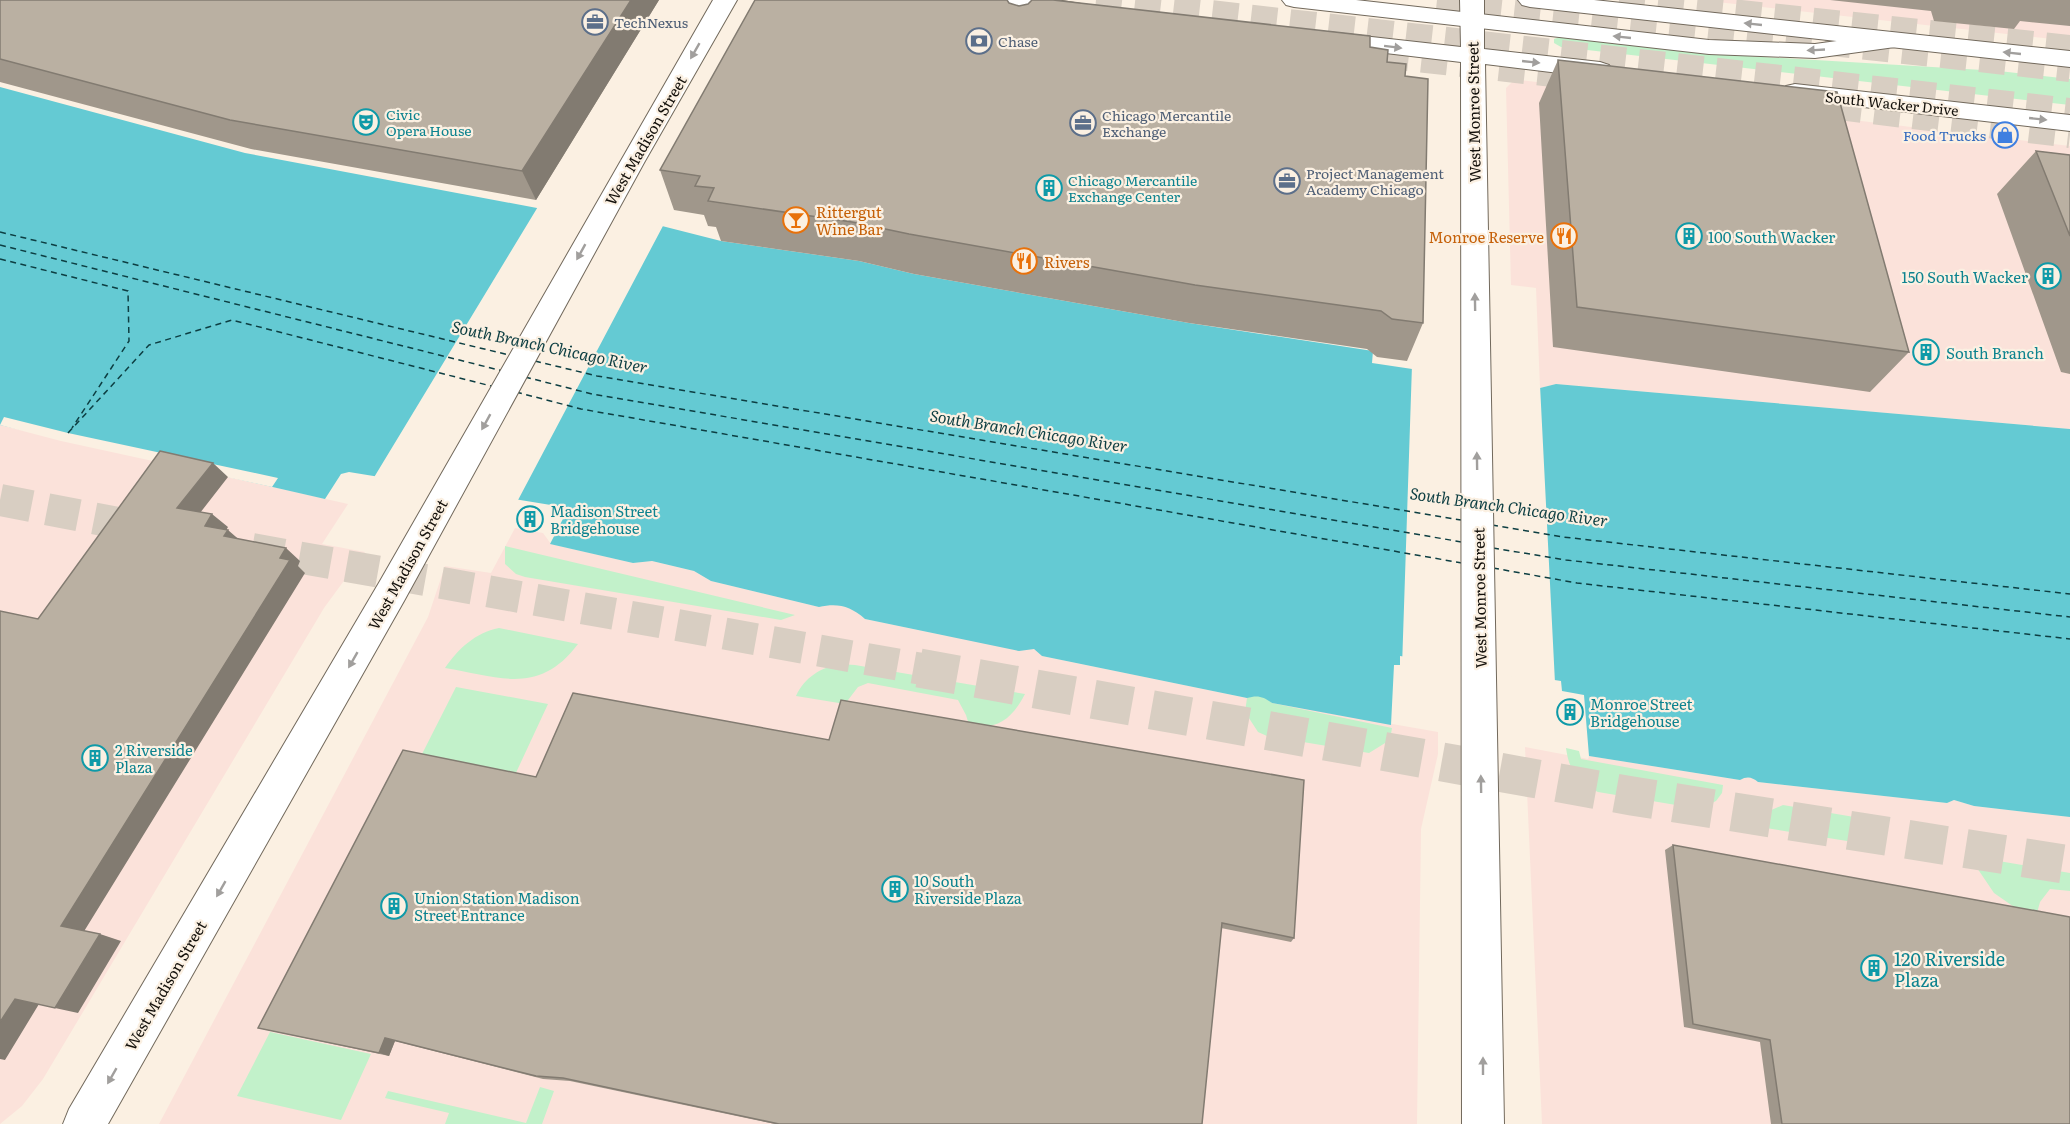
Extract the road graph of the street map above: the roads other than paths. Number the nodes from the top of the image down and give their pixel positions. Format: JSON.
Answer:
{"nodes":[{"id":1,"x":724,"y":0,"type":"edge"},
{"id":2,"x":999,"y":0,"type":"edge"},
{"id":3,"x":1294,"y":0,"type":"edge"},
{"id":4,"x":1530,"y":0,"type":"edge"},
{"id":5,"x":1472,"y":10,"type":"edge"},
{"id":6,"x":1097,"y":12,"type":"edge"},
{"id":7,"x":1309,"y":37,"type":"edge"},
{"id":8,"x":1895,"y":40,"type":"junction"},
{"id":9,"x":1473,"y":56,"type":"junction"},
{"id":10,"x":2070,"y":59,"type":"edge"},
{"id":11,"x":1625,"y":73,"type":"edge"},
{"id":12,"x":1778,"y":90,"type":"edge"},
{"id":13,"x":2070,"y":123,"type":"edge"},
{"id":14,"x":84,"y":1124,"type":"edge"},
{"id":15,"x":1483,"y":1124,"type":"edge"}],
"edges":[{"from":1,"to":14,"type":"main road","name":"West Madison Street","one_way":true},
{"from":2,"to":6,"type":"main road"},
{"from":3,"to":5,"type":"main road"},
{"from":8,"to":4,"type":"main road","one_way":true},
{"from":8,"to":5,"type":"main road","one_way":true},
{"from":5,"to":9,"type":"main road","name":"West Monroe Street"},
{"from":7,"to":9,"type":"main road","one_way":true},
{"from":10,"to":8,"type":"main road","one_way":true},
{"from":9,"to":11,"type":"main road","one_way":true},
{"from":15,"to":9,"type":"main road","name":"West Monroe Street","one_way":true},
{"from":12,"to":13,"type":"main road","name":"South Wacker Drive","one_way":true}]}
